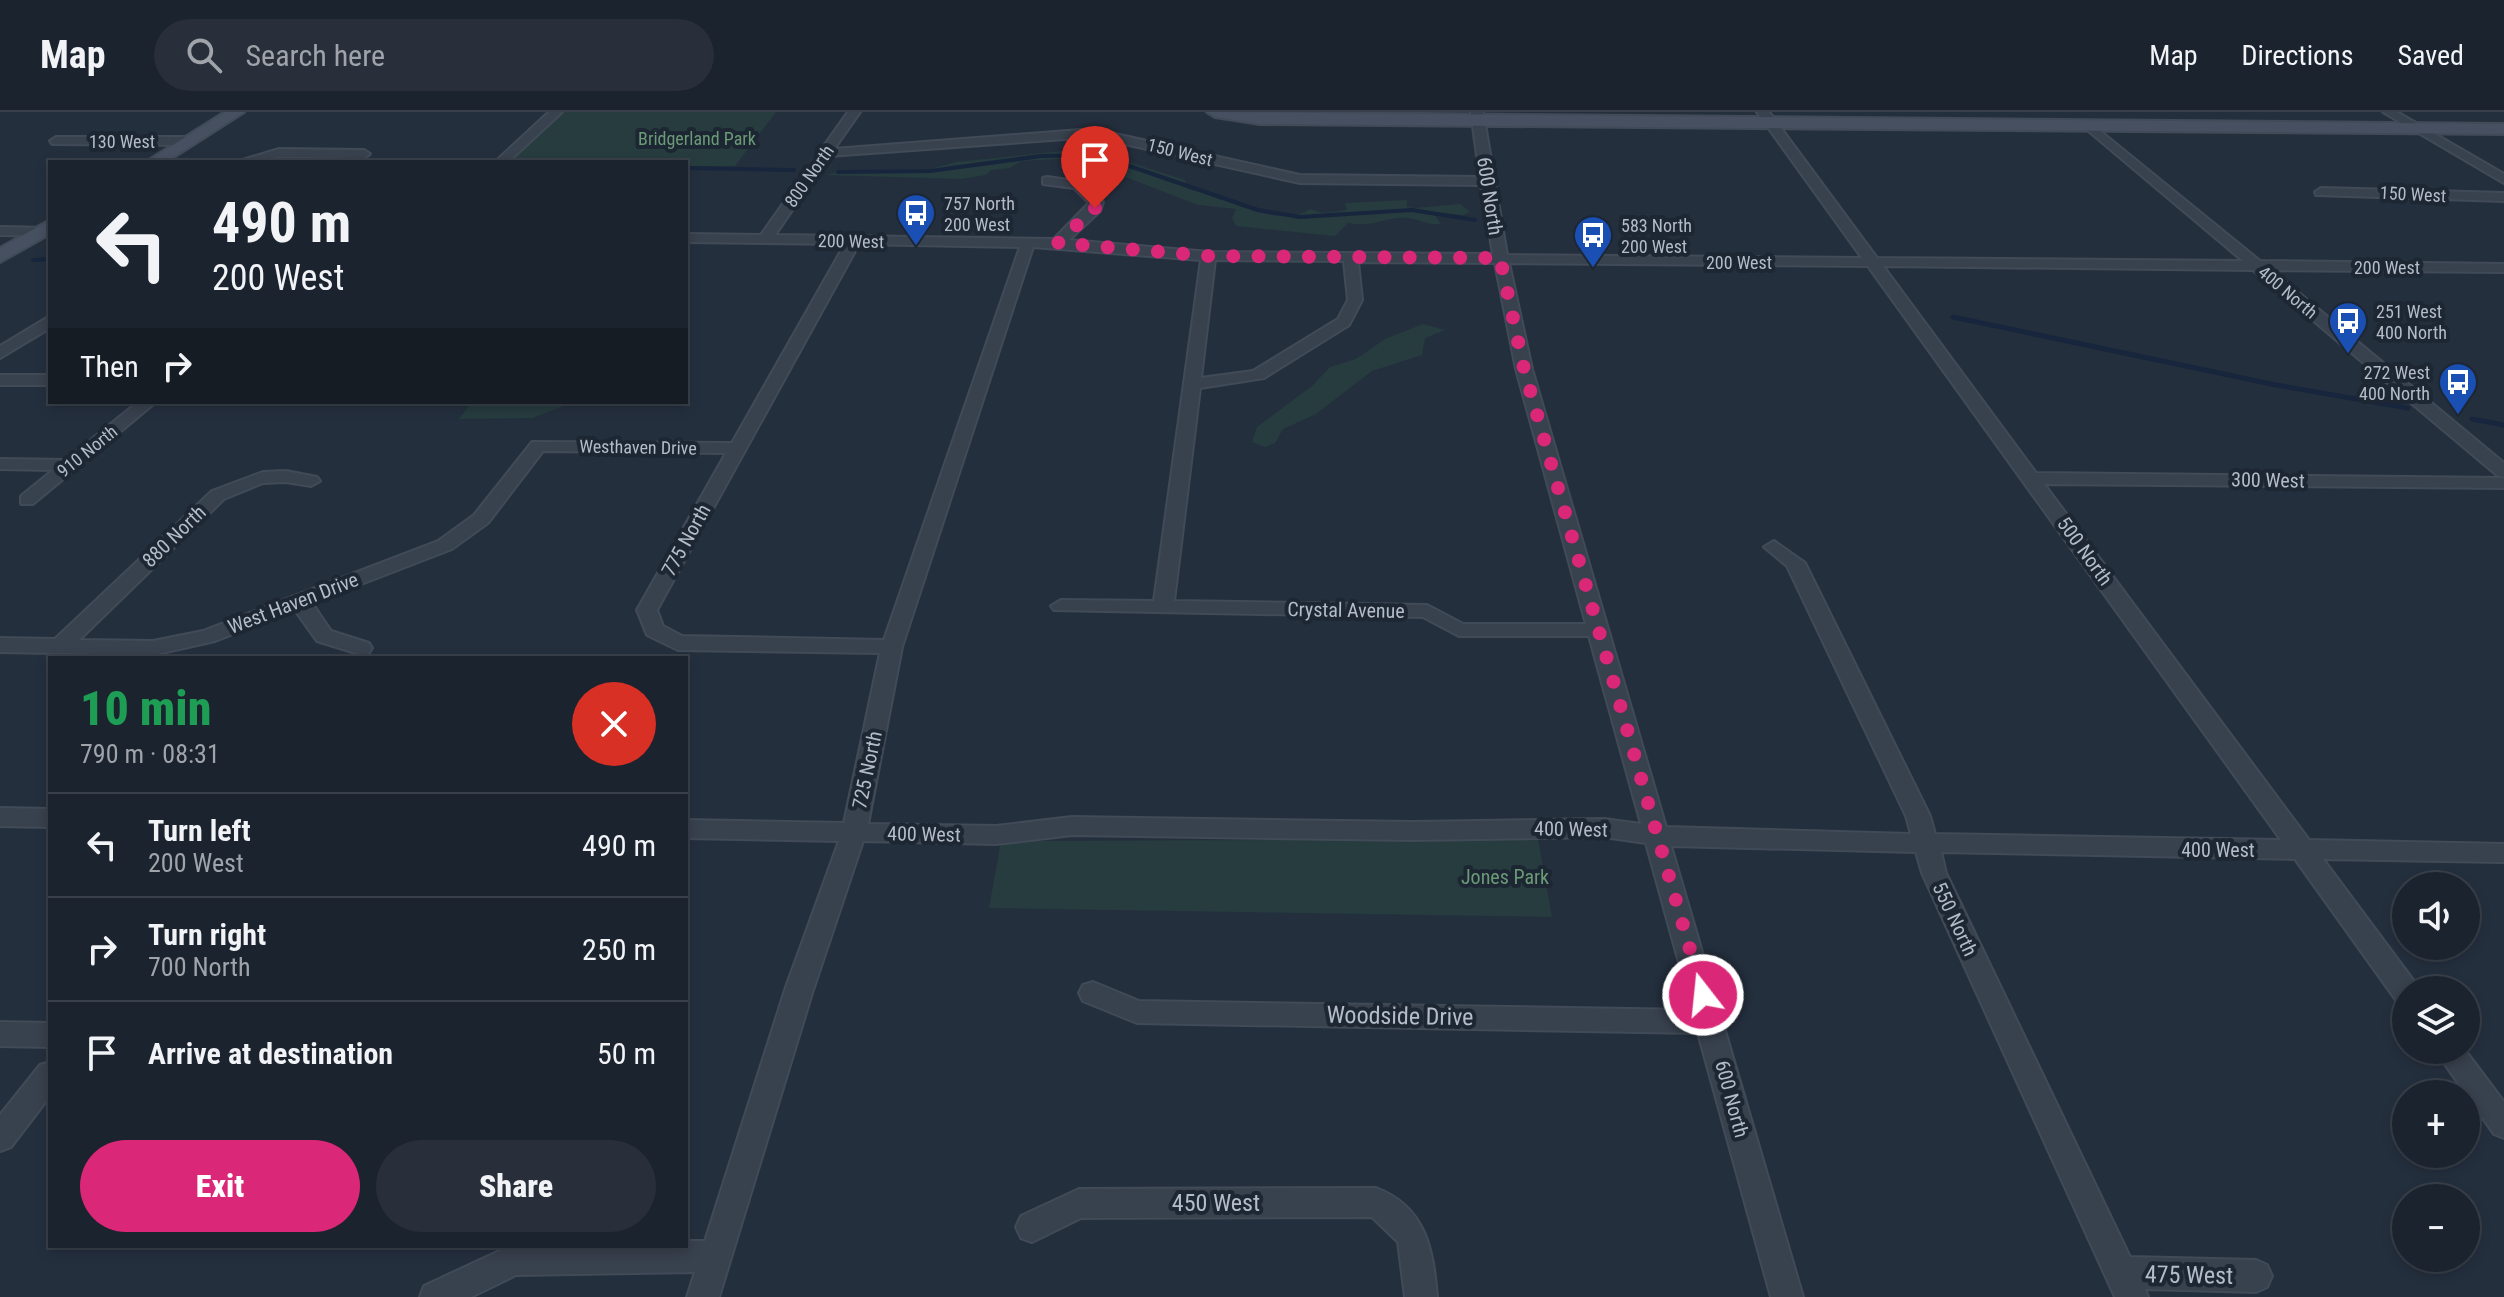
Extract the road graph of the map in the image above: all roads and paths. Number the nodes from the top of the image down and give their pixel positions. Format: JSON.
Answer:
{"nodes":[{"id":1,"x":236,"y":112,"type":"edge"},
{"id":2,"x":556,"y":112,"type":"edge"},
{"id":3,"x":854,"y":112,"type":"edge"},
{"id":4,"x":1215,"y":112,"type":"edge"},
{"id":5,"x":2072,"y":112,"type":"edge"},
{"id":6,"x":2389,"y":112,"type":"edge"},
{"id":7,"x":1478,"y":116,"type":"edge"},
{"id":8,"x":1767,"y":118,"type":"edge"},
{"id":9,"x":2089,"y":126,"type":"junction"},
{"id":10,"x":2418,"y":129,"type":"junction"},
{"id":11,"x":2504,"y":129,"type":"edge"},
{"id":12,"x":56,"y":141,"type":"dead end"},
{"id":13,"x":188,"y":141,"type":"junction"},
{"id":14,"x":825,"y":153,"type":"junction"},
{"id":15,"x":364,"y":154,"type":"dead end"},
{"id":16,"x":157,"y":160,"type":"edge"},
{"id":17,"x":250,"y":160,"type":"edge"},
{"id":18,"x":503,"y":160,"type":"edge"},
{"id":19,"x":2504,"y":179,"type":"edge"},
{"id":20,"x":1047,"y":181,"type":"dead end"},
{"id":21,"x":1486,"y":181,"type":"junction"},
{"id":22,"x":2321,"y":192,"type":"dead end"},
{"id":23,"x":2504,"y":197,"type":"edge"},
{"id":24,"x":46,"y":230,"type":"edge"},
{"id":25,"x":0,"y":231,"type":"edge"},
{"id":26,"x":688,"y":238,"type":"edge"},
{"id":27,"x":765,"y":239,"type":"junction"},
{"id":28,"x":854,"y":241,"type":"junction"},
{"id":29,"x":1028,"y":242,"type":"junction"},
{"id":30,"x":1058,"y":243,"type":"junction"},
{"id":31,"x":0,"y":256,"type":"edge"},
{"id":32,"x":1209,"y":256,"type":"junction"},
{"id":33,"x":1351,"y":257,"type":"junction"},
{"id":34,"x":1500,"y":258,"type":"junction"},
{"id":35,"x":1873,"y":263,"type":"junction"},
{"id":36,"x":2257,"y":266,"type":"junction"},
{"id":37,"x":2504,"y":268,"type":"edge"},
{"id":38,"x":48,"y":322,"type":"edge"},
{"id":39,"x":0,"y":353,"type":"edge"},
{"id":40,"x":0,"y":380,"type":"edge"},
{"id":41,"x":48,"y":380,"type":"edge"},
{"id":42,"x":1190,"y":383,"type":"junction"},
{"id":43,"x":146,"y":404,"type":"edge"},
{"id":44,"x":538,"y":446,"type":"joint"},
{"id":45,"x":737,"y":448,"type":"junction"},
{"id":46,"x":0,"y":464,"type":"edge"},
{"id":47,"x":70,"y":465,"type":"junction"},
{"id":48,"x":2504,"y":472,"type":"edge"},
{"id":49,"x":2032,"y":478,"type":"junction"},
{"id":50,"x":311,"y":481,"type":"dead end"},
{"id":51,"x":2504,"y":483,"type":"edge"},
{"id":52,"x":27,"y":500,"type":"dead end"},
{"id":53,"x":1774,"y":547,"type":"dead end"},
{"id":54,"x":299,"y":600,"type":"junction"},
{"id":55,"x":1061,"y":606,"type":"dead end"},
{"id":56,"x":1163,"y":607,"type":"junction"},
{"id":57,"x":1598,"y":630,"type":"junction"},
{"id":58,"x":0,"y":645,"type":"edge"},
{"id":59,"x":60,"y":646,"type":"junction"},
{"id":60,"x":892,"y":647,"type":"junction"},
{"id":61,"x":362,"y":648,"type":"dead end"},
{"id":62,"x":0,"y":817,"type":"edge"},
{"id":63,"x":48,"y":818,"type":"edge"},
{"id":64,"x":688,"y":829,"type":"edge"},
{"id":65,"x":854,"y":832,"type":"junction"},
{"id":66,"x":1657,"y":836,"type":"junction"},
{"id":67,"x":1927,"y":845,"type":"junction"},
{"id":68,"x":2302,"y":850,"type":"junction"},
{"id":69,"x":2504,"y":853,"type":"edge"},
{"id":70,"x":2394,"y":976,"type":"edge"},
{"id":71,"x":1093,"y":993,"type":"dead end"},
{"id":72,"x":1710,"y":1022,"type":"junction"},
{"id":73,"x":0,"y":1034,"type":"edge"},
{"id":74,"x":48,"y":1035,"type":"edge"},
{"id":75,"x":2459,"y":1064,"type":"edge"},
{"id":76,"x":48,"y":1077,"type":"edge"},
{"id":77,"x":2504,"y":1125,"type":"edge"},
{"id":78,"x":0,"y":1138,"type":"edge"},
{"id":79,"x":1032,"y":1227,"type":"dead end"},
{"id":80,"x":512,"y":1253,"type":"edge"},
{"id":81,"x":716,"y":1256,"type":"junction"},
{"id":82,"x":2256,"y":1276,"type":"dead end"},
{"id":83,"x":2127,"y":1285,"type":"edge"},
{"id":84,"x":436,"y":1297,"type":"edge"},
{"id":85,"x":703,"y":1297,"type":"edge"},
{"id":86,"x":1421,"y":1297,"type":"edge"},
{"id":87,"x":1787,"y":1297,"type":"edge"}],
"edges":[{"from":1,"to":13,"type":"street"},
{"from":2,"to":18,"type":"street"},
{"from":3,"to":14,"type":"street","name":"800 North"},
{"from":4,"to":7,"type":"street"},
{"from":5,"to":9,"type":"street","name":"400 North"},
{"from":6,"to":10,"type":"street"},
{"from":7,"to":8,"type":"street"},
{"from":7,"to":21,"type":"street","name":"600 North"},
{"from":8,"to":9,"type":"street"},
{"from":8,"to":35,"type":"street","name":"500 North"},
{"from":9,"to":10,"type":"street"},
{"from":9,"to":36,"type":"street","name":"400 North"},
{"from":10,"to":11,"type":"street"},
{"from":10,"to":19,"type":"street"},
{"from":12,"to":13,"type":"street","name":"130 West"},
{"from":13,"to":16,"type":"street"},
{"from":14,"to":21,"type":"street","name":"150 West"},
{"from":14,"to":27,"type":"street","name":"800 North"},
{"from":15,"to":17,"type":"street"},
{"from":20,"to":30,"type":"street"},
{"from":21,"to":34,"type":"street","name":"600 North"},
{"from":22,"to":23,"type":"street","name":"150 West"},
{"from":24,"to":25,"type":"street"},
{"from":24,"to":31,"type":"street"},
{"from":26,"to":27,"type":"street","name":"200 West"},
{"from":27,"to":28,"type":"street","name":"200 West"},
{"from":28,"to":29,"type":"street","name":"200 West"},
{"from":28,"to":45,"type":"street","name":"775 North"},
{"from":29,"to":30,"type":"street","name":"200 West"},
{"from":29,"to":60,"type":"street","name":"725 North"},
{"from":30,"to":32,"type":"street","name":"200 West"},
{"from":32,"to":33,"type":"street","name":"200 West"},
{"from":32,"to":42,"type":"street"},
{"from":33,"to":34,"type":"street","name":"200 West"},
{"from":33,"to":42,"type":"street"},
{"from":34,"to":35,"type":"street","name":"200 West"},
{"from":34,"to":57,"type":"street","name":"600 North"},
{"from":35,"to":36,"type":"street","name":"200 West"},
{"from":35,"to":49,"type":"street","name":"500 North"},
{"from":36,"to":37,"type":"street","name":"200 West"},
{"from":36,"to":48,"type":"street","name":"400 North"},
{"from":38,"to":39,"type":"street"},
{"from":40,"to":41,"type":"street"},
{"from":42,"to":56,"type":"street"},
{"from":43,"to":47,"type":"street","name":"910 North"},
{"from":44,"to":45,"type":"street","name":"Westhaven Drive"},
{"from":44,"to":54,"type":"street","name":"West Haven Drive"},
{"from":45,"to":60,"type":"street","name":"775 North"},
{"from":46,"to":47,"type":"street"},
{"from":47,"to":52,"type":"street","name":"910 North"},
{"from":49,"to":51,"type":"street","name":"300 West"},
{"from":49,"to":68,"type":"street","name":"500 North"},
{"from":50,"to":59,"type":"street","name":"880 North"},
{"from":53,"to":67,"type":"street","name":"550 North"},
{"from":54,"to":59,"type":"street","name":"West Haven Drive"},
{"from":54,"to":61,"type":"street"},
{"from":55,"to":56,"type":"street","name":"Crystal Avenue"},
{"from":56,"to":57,"type":"street","name":"Crystal Avenue"},
{"from":57,"to":66,"type":"street","name":"600 North"},
{"from":58,"to":59,"type":"street","name":"West Haven Drive"},
{"from":60,"to":65,"type":"street","name":"725 North"},
{"from":62,"to":63,"type":"street"},
{"from":64,"to":65,"type":"street","name":"400 West"},
{"from":65,"to":66,"type":"street","name":"400 West"},
{"from":65,"to":81,"type":"street","name":"725 North"},
{"from":66,"to":67,"type":"street","name":"400 West"},
{"from":66,"to":72,"type":"street","name":"600 North"},
{"from":67,"to":68,"type":"street","name":"400 West"},
{"from":67,"to":83,"type":"street","name":"550 North"},
{"from":68,"to":69,"type":"street","name":"400 West"},
{"from":68,"to":70,"type":"street","name":"500 North"},
{"from":71,"to":72,"type":"street","name":"Woodside Drive"},
{"from":72,"to":87,"type":"street","name":"600 North"},
{"from":73,"to":74,"type":"street"},
{"from":75,"to":77,"type":"street"},
{"from":76,"to":78,"type":"street"},
{"from":79,"to":86,"type":"street","name":"450 West"},
{"from":80,"to":81,"type":"street"},
{"from":80,"to":84,"type":"street"},
{"from":81,"to":85,"type":"street","name":"725 North"},
{"from":82,"to":83,"type":"street","name":"475 West"}]}
